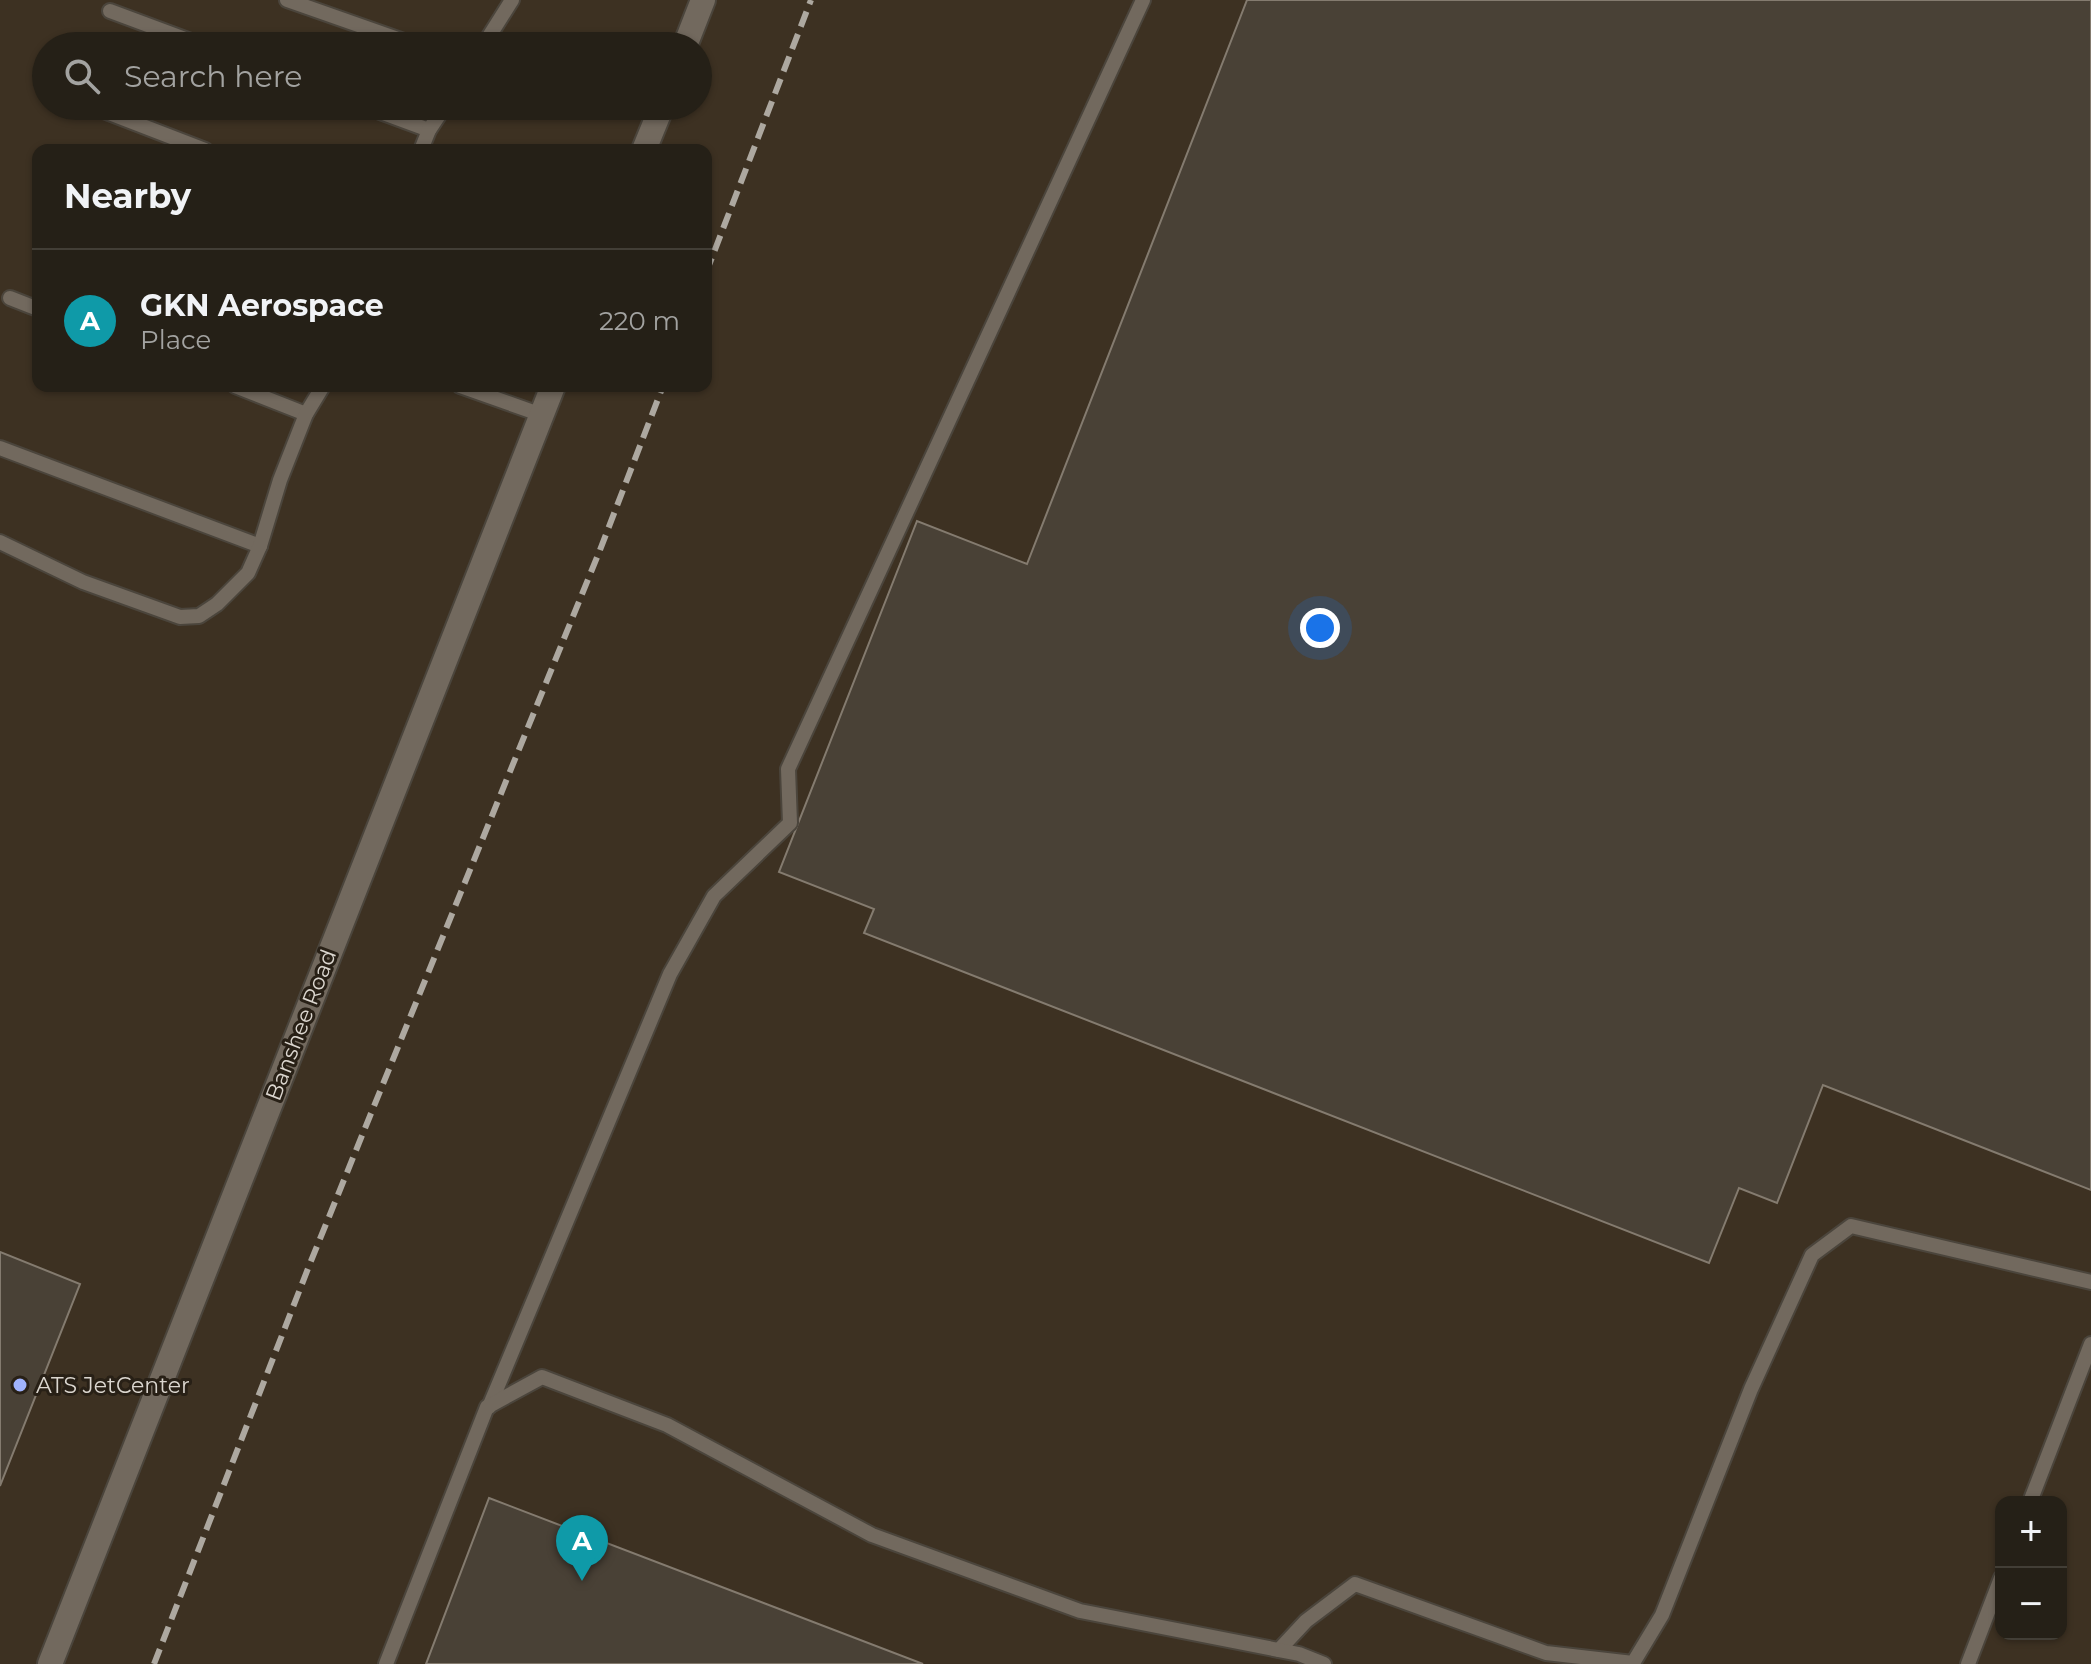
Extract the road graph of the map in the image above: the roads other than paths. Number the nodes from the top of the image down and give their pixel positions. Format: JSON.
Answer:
{"nodes":[{"id":1,"x":287,"y":0,"type":"edge"},
{"id":2,"x":512,"y":0,"type":"edge"},
{"id":3,"x":703,"y":0,"type":"edge"},
{"id":4,"x":1143,"y":0,"type":"edge"},
{"id":5,"x":110,"y":11,"type":"dead end"},
{"id":6,"x":166,"y":32,"type":"edge"},
{"id":7,"x":378,"y":32,"type":"edge"},
{"id":8,"x":492,"y":32,"type":"edge"},
{"id":9,"x":690,"y":32,"type":"edge"},
{"id":10,"x":127,"y":120,"type":"edge"},
{"id":11,"x":402,"y":120,"type":"edge"},
{"id":12,"x":436,"y":120,"type":"edge"},
{"id":13,"x":656,"y":120,"type":"edge"},
{"id":14,"x":429,"y":130,"type":"junction"},
{"id":15,"x":189,"y":144,"type":"edge"},
{"id":16,"x":423,"y":144,"type":"edge"},
{"id":17,"x":646,"y":144,"type":"edge"},
{"id":18,"x":10,"y":298,"type":"dead end"},
{"id":19,"x":32,"y":307,"type":"edge"},
{"id":20,"x":250,"y":392,"type":"edge"},
{"id":21,"x":319,"y":392,"type":"edge"},
{"id":22,"x":477,"y":392,"type":"edge"},
{"id":23,"x":551,"y":392,"type":"edge"},
{"id":24,"x":306,"y":414,"type":"junction"},
{"id":25,"x":542,"y":415,"type":"junction"},
{"id":26,"x":0,"y":448,"type":"edge"},
{"id":27,"x":0,"y":542,"type":"edge"},
{"id":28,"x":260,"y":546,"type":"junction"},
{"id":29,"x":2091,"y":1282,"type":"edge"},
{"id":30,"x":2091,"y":1344,"type":"edge"},
{"id":31,"x":489,"y":1407,"type":"junction"},
{"id":32,"x":2032,"y":1496,"type":"edge"},
{"id":33,"x":1995,"y":1594,"type":"edge"},
{"id":34,"x":1279,"y":1650,"type":"junction"},
{"id":35,"x":50,"y":1664,"type":"edge"},
{"id":36,"x":386,"y":1664,"type":"edge"},
{"id":37,"x":1324,"y":1664,"type":"edge"},
{"id":38,"x":1968,"y":1664,"type":"edge"}],
"edges":[{"from":1,"to":7,"type":"lane"},
{"from":2,"to":8,"type":"lane"},
{"from":3,"to":9,"type":"street"},
{"from":4,"to":31,"type":"lane"},
{"from":5,"to":6,"type":"lane"},
{"from":10,"to":15,"type":"lane"},
{"from":11,"to":14,"type":"lane"},
{"from":12,"to":14,"type":"lane"},
{"from":13,"to":17,"type":"street"},
{"from":14,"to":16,"type":"lane"},
{"from":18,"to":19,"type":"lane"},
{"from":20,"to":24,"type":"lane"},
{"from":21,"to":24,"type":"lane"},
{"from":22,"to":25,"type":"lane"},
{"from":23,"to":25,"type":"street","name":"Banshee Road"},
{"from":24,"to":28,"type":"lane"},
{"from":25,"to":35,"type":"street","name":"Banshee Road"},
{"from":26,"to":28,"type":"lane"},
{"from":27,"to":28,"type":"lane"},
{"from":29,"to":34,"type":"lane"},
{"from":30,"to":32,"type":"lane"},
{"from":31,"to":34,"type":"lane"},
{"from":31,"to":36,"type":"lane"},
{"from":33,"to":38,"type":"lane"},
{"from":34,"to":37,"type":"lane"}]}
